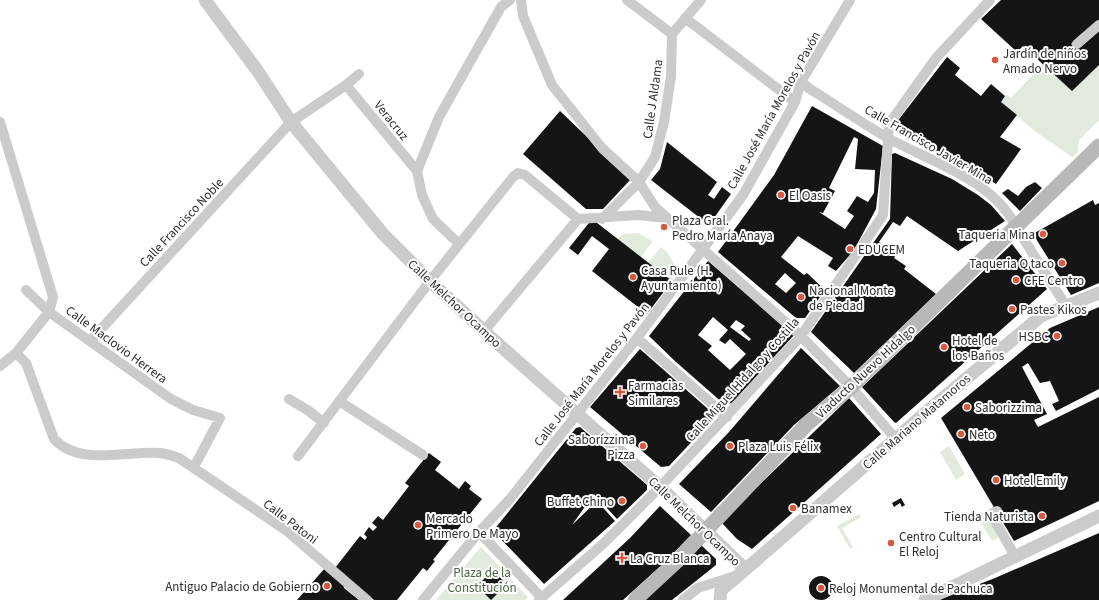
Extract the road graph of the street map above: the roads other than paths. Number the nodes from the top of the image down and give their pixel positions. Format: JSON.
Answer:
{"nodes":[{"id":1,"x":205,"y":0,"type":"edge"},
{"id":2,"x":510,"y":0,"type":"edge"},
{"id":3,"x":521,"y":0,"type":"edge"},
{"id":4,"x":627,"y":0,"type":"edge"},
{"id":5,"x":701,"y":0,"type":"edge"},
{"id":6,"x":850,"y":0,"type":"edge"},
{"id":7,"x":990,"y":0,"type":"edge"},
{"id":8,"x":685,"y":18,"type":"junction"},
{"id":9,"x":1099,"y":25,"type":"edge"},
{"id":10,"x":672,"y":34,"type":"junction"},
{"id":11,"x":1077,"y":44,"type":"dead end"},
{"id":12,"x":359,"y":74,"type":"dead end"},
{"id":13,"x":802,"y":82,"type":"junction"},
{"id":14,"x":346,"y":85,"type":"junction"},
{"id":15,"x":795,"y":102,"type":"junction"},
{"id":16,"x":0,"y":122,"type":"edge"},
{"id":17,"x":291,"y":122,"type":"junction"},
{"id":18,"x":888,"y":138,"type":"junction"},
{"id":19,"x":1099,"y":146,"type":"edge"},
{"id":20,"x":417,"y":171,"type":"junction"},
{"id":21,"x":639,"y":182,"type":"junction"},
{"id":22,"x":667,"y":218,"type":"junction"},
{"id":23,"x":602,"y":219,"type":"junction"},
{"id":24,"x":578,"y":220,"type":"junction"},
{"id":25,"x":1016,"y":227,"type":"junction"},
{"id":26,"x":459,"y":244,"type":"junction"},
{"id":27,"x":703,"y":250,"type":"junction"},
{"id":28,"x":430,"y":281,"type":"junction"},
{"id":29,"x":26,"y":290,"type":"dead end"},
{"id":30,"x":1099,"y":293,"type":"edge"},
{"id":31,"x":1066,"y":306,"type":"junction"},
{"id":32,"x":49,"y":312,"type":"junction"},
{"id":33,"x":484,"y":330,"type":"junction"},
{"id":34,"x":801,"y":336,"type":"junction"},
{"id":35,"x":637,"y":338,"type":"junction"},
{"id":36,"x":91,"y":340,"type":"junction"},
{"id":37,"x":16,"y":353,"type":"junction"},
{"id":38,"x":0,"y":366,"type":"edge"},
{"id":39,"x":851,"y":387,"type":"junction"},
{"id":40,"x":289,"y":399,"type":"dead end"},
{"id":41,"x":339,"y":400,"type":"junction"},
{"id":42,"x":578,"y":413,"type":"junction"},
{"id":43,"x":727,"y":417,"type":"junction"},
{"id":44,"x":324,"y":423,"type":"junction"},
{"id":45,"x":896,"y":438,"type":"junction"},
{"id":46,"x":423,"y":455,"type":"dead end"},
{"id":47,"x":298,"y":456,"type":"dead end"},
{"id":48,"x":194,"y":468,"type":"junction"},
{"id":49,"x":660,"y":487,"type":"junction"},
{"id":50,"x":997,"y":511,"type":"dead end"},
{"id":51,"x":1099,"y":516,"type":"edge"},
{"id":52,"x":706,"y":529,"type":"junction"},
{"id":53,"x":479,"y":532,"type":"junction"},
{"id":54,"x":1015,"y":556,"type":"junction"},
{"id":55,"x":742,"y":572,"type":"junction"},
{"id":56,"x":540,"y":599,"type":"edge"},
{"id":57,"x":368,"y":600,"type":"edge"},
{"id":58,"x":423,"y":600,"type":"edge"},
{"id":59,"x":635,"y":600,"type":"edge"},
{"id":60,"x":683,"y":600,"type":"edge"},
{"id":61,"x":720,"y":600,"type":"edge"},
{"id":62,"x":925,"y":600,"type":"edge"}],
"edges":[{"from":1,"to":17,"type":"street","name":"Calle Melchor Ocampo"},
{"from":2,"to":20,"type":"street"},
{"from":3,"to":21,"type":"street"},
{"from":4,"to":10,"type":"street"},
{"from":5,"to":8,"type":"street"},
{"from":6,"to":13,"type":"street","name":"Calle José María Morelos y Pavón"},
{"from":7,"to":18,"type":"street","name":"Calle Miguel Hidalgo y Costilla"},
{"from":8,"to":10,"type":"street"},
{"from":8,"to":15,"type":"street"},
{"from":9,"to":11,"type":"street"},
{"from":10,"to":21,"type":"street","name":"Calle J Aldama"},
{"from":12,"to":14,"type":"street","name":"Calle Francisco Noble"},
{"from":13,"to":15,"type":"street","name":"Calle José María Morelos y Pavón"},
{"from":13,"to":18,"type":"street","name":"Calle Francisco Javier Mina"},
{"from":14,"to":17,"type":"street","name":"Calle Francisco Noble"},
{"from":14,"to":20,"type":"street","name":"Veracruz"},
{"from":15,"to":27,"type":"street","name":"Calle José María Morelos y Pavón"},
{"from":16,"to":32,"type":"street","name":"Calle Maclovio Herrera"},
{"from":17,"to":28,"type":"street","name":"Calle Melchor Ocampo"},
{"from":17,"to":36,"type":"street","name":"Calle Francisco Noble"},
{"from":18,"to":25,"type":"street","name":"Calle Francisco Javier Mina"},
{"from":18,"to":34,"type":"street","name":"Calle Miguel Hidalgo y Costilla"},
{"from":19,"to":25,"type":"main road","name":"Viaducto Nuevo Hidalgo"},
{"from":20,"to":26,"type":"street"},
{"from":21,"to":22,"type":"street"},
{"from":21,"to":23,"type":"street","name":"Calle J Aldama"},
{"from":22,"to":23,"type":"street"},
{"from":22,"to":27,"type":"street"},
{"from":23,"to":24,"type":"street"},
{"from":24,"to":26,"type":"street"},
{"from":24,"to":33,"type":"street"},
{"from":25,"to":31,"type":"street","name":"Calle Francisco Javier Mina"},
{"from":25,"to":39,"type":"main road","name":"Viaducto Nuevo Hidalgo"},
{"from":26,"to":28,"type":"street"},
{"from":27,"to":34,"type":"street"},
{"from":27,"to":35,"type":"street","name":"Calle José María Morelos y Pavón"},
{"from":28,"to":33,"type":"street","name":"Calle Melchor Ocampo"},
{"from":28,"to":41,"type":"street"},
{"from":29,"to":32,"type":"street"},
{"from":30,"to":31,"type":"street","name":"Calle Mariano Matamoros"},
{"from":31,"to":45,"type":"street","name":"Calle Mariano Matamoros"},
{"from":32,"to":36,"type":"street","name":"Calle Maclovio Herrera"},
{"from":32,"to":37,"type":"street"},
{"from":33,"to":42,"type":"street","name":"Calle Melchor Ocampo"},
{"from":34,"to":39,"type":"street"},
{"from":34,"to":43,"type":"street","name":"Calle Miguel Hidalgo y Costilla"},
{"from":35,"to":42,"type":"street","name":"Calle José María Morelos y Pavón"},
{"from":35,"to":43,"type":"street"},
{"from":36,"to":48,"type":"street","name":"Calle Maclovio Herrera"},
{"from":37,"to":38,"type":"street"},
{"from":37,"to":48,"type":"street","name":"Calle Patoni"},
{"from":39,"to":45,"type":"street"},
{"from":39,"to":52,"type":"main road","name":"Viaducto Nuevo Hidalgo"},
{"from":40,"to":44,"type":"street"},
{"from":41,"to":44,"type":"street"},
{"from":41,"to":46,"type":"street"},
{"from":42,"to":49,"type":"street","name":"Calle Melchor Ocampo"},
{"from":42,"to":53,"type":"street","name":"Calle José María Morelos y Pavón"},
{"from":43,"to":49,"type":"street","name":"Calle Miguel Hidalgo y Costilla"},
{"from":44,"to":47,"type":"street"},
{"from":45,"to":55,"type":"street","name":"Calle Mariano Matamoros"},
{"from":48,"to":57,"type":"street","name":"Calle Patoni"},
{"from":49,"to":52,"type":"street","name":"Calle Melchor Ocampo"},
{"from":49,"to":56,"type":"street","name":"Calle Miguel Hidalgo y Costilla"},
{"from":50,"to":54,"type":"street"},
{"from":51,"to":54,"type":"street"},
{"from":52,"to":55,"type":"street","name":"Calle Melchor Ocampo"},
{"from":52,"to":59,"type":"main road","name":"Viaducto Nuevo Hidalgo"},
{"from":53,"to":56,"type":"street"},
{"from":53,"to":58,"type":"street","name":"Calle José María Morelos y Pavón"},
{"from":54,"to":62,"type":"street"},
{"from":55,"to":60,"type":"street"},
{"from":55,"to":61,"type":"street","name":"Calle Mariano Matamoros"}]}
